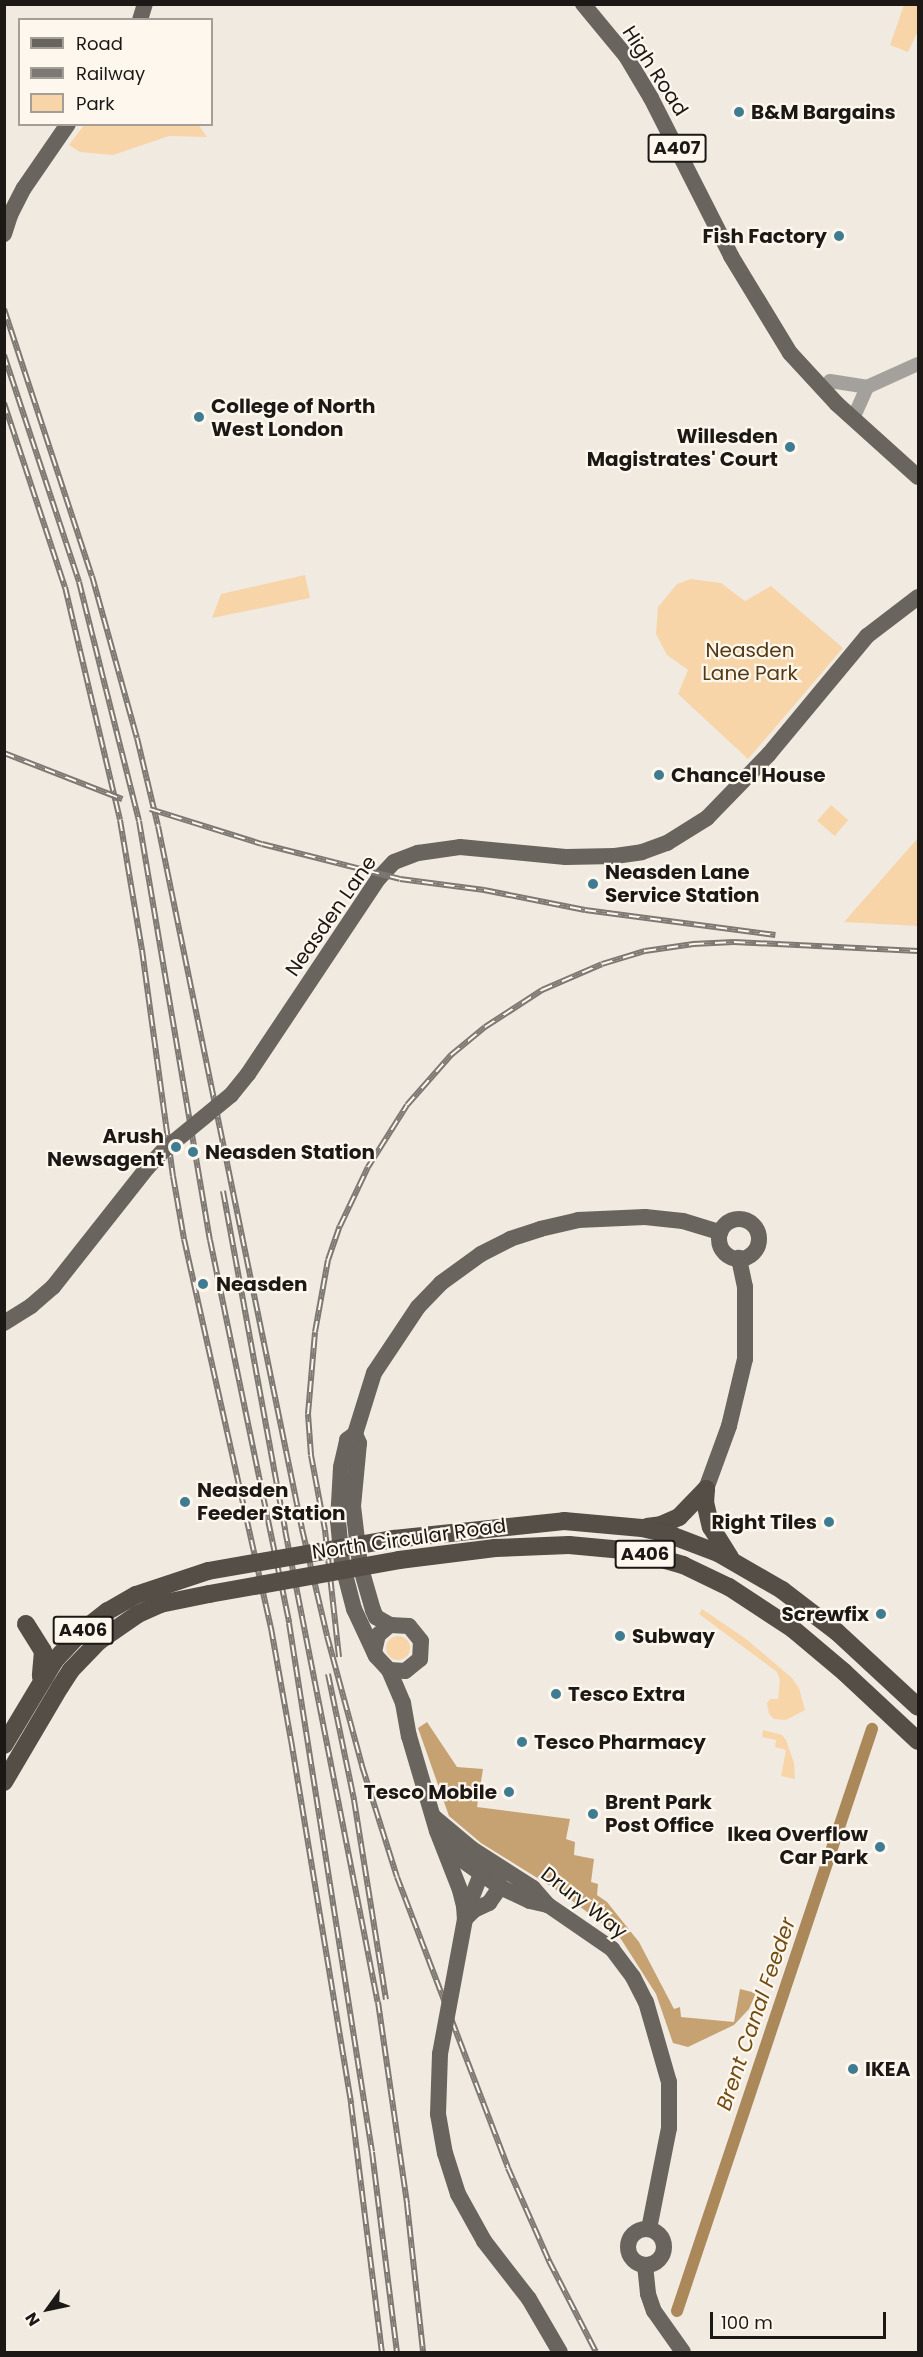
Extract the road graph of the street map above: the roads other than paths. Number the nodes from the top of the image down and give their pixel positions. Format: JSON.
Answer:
{"nodes":[{"id":1,"x":583,"y":4,"type":"edge"},
{"id":2,"x":67,"y":126,"type":"edge"},
{"id":3,"x":4,"y":234,"type":"edge"},
{"id":4,"x":790,"y":353,"type":"junction"},
{"id":5,"x":918,"y":364,"type":"edge"},
{"id":6,"x":830,"y":381,"type":"junction"},
{"id":7,"x":867,"y":387,"type":"junction"},
{"id":8,"x":856,"y":412,"type":"junction"},
{"id":9,"x":918,"y":466,"type":"edge"},
{"id":10,"x":918,"y":477,"type":"edge"},
{"id":11,"x":918,"y":597,"type":"edge"},
{"id":12,"x":918,"y":612,"type":"edge"},
{"id":13,"x":887,"y":622,"type":"junction"},
{"id":14,"x":720,"y":1232,"type":"junction"},
{"id":15,"x":739,"y":1258,"type":"junction"},
{"id":16,"x":4,"y":1323,"type":"edge"},
{"id":17,"x":355,"y":1434,"type":"junction"},
{"id":18,"x":706,"y":1489,"type":"junction"},
{"id":19,"x":642,"y":1527,"type":"junction"},
{"id":20,"x":731,"y":1560,"type":"junction"},
{"id":21,"x":26,"y":1624,"type":"dead end"},
{"id":22,"x":390,"y":1624,"type":"junction"},
{"id":23,"x":374,"y":1652,"type":"junction"},
{"id":24,"x":413,"y":1667,"type":"junction"},
{"id":25,"x":389,"y":1670,"type":"junction"},
{"id":26,"x":40,"y":1681,"type":"junction"},
{"id":27,"x":403,"y":1703,"type":"junction"},
{"id":28,"x":918,"y":1707,"type":"edge"},
{"id":29,"x":918,"y":1742,"type":"edge"},
{"id":30,"x":4,"y":1745,"type":"edge"},
{"id":31,"x":4,"y":1782,"type":"edge"},
{"id":32,"x":436,"y":1824,"type":"junction"},
{"id":33,"x":496,"y":1864,"type":"junction"},
{"id":34,"x":481,"y":1874,"type":"junction"},
{"id":35,"x":500,"y":1887,"type":"junction"},
{"id":36,"x":548,"y":1905,"type":"junction"},
{"id":37,"x":465,"y":1919,"type":"junction"},
{"id":38,"x":650,"y":2229,"type":"junction"},
{"id":39,"x":645,"y":2265,"type":"junction"},
{"id":40,"x":560,"y":2352,"type":"edge"},
{"id":41,"x":683,"y":2352,"type":"edge"}],
"edges":[{"from":1,"to":4,"type":"main road","name":"High Road","number":"A407"},
{"from":2,"to":3,"type":"main road"},
{"from":4,"to":6,"type":"main road","name":"High Road","number":"A407"},
{"from":4,"to":10,"type":"main road","name":"High Road","number":"A407"},
{"from":5,"to":7,"type":"street"},
{"from":6,"to":7,"type":"street"},
{"from":6,"to":8,"type":"main road","name":"High Road","number":"A407"},
{"from":7,"to":8,"type":"street"},
{"from":8,"to":9,"type":"main road","name":"High Road","number":"A407"},
{"from":11,"to":13,"type":"main road","name":"Neasden Lane"},
{"from":12,"to":13,"type":"main road","name":"Neasden Lane"},
{"from":13,"to":16,"type":"main road","name":"Neasden Lane","bridge":true},
{"from":14,"to":15,"type":"main road"},
{"from":14,"to":15,"type":"main road"},
{"from":14,"to":17,"type":"main road"},
{"from":15,"to":18,"type":"main road"},
{"from":17,"to":22,"type":"main road"},
{"from":17,"to":23,"type":"main road"},
{"from":18,"to":19,"type":"highway"},
{"from":18,"to":20,"type":"highway"},
{"from":19,"to":20,"type":"highway","name":"North Circular Road","number":"A406"},
{"from":19,"to":26,"type":"highway","name":"North Circular Road","number":"A406","bridge":true},
{"from":20,"to":28,"type":"highway","name":"North Circular Road","number":"A406"},
{"from":21,"to":26,"type":"highway"},
{"from":22,"to":23,"type":"main road"},
{"from":22,"to":24,"type":"main road"},
{"from":23,"to":25,"type":"main road"},
{"from":24,"to":25,"type":"main road"},
{"from":24,"to":27,"type":"main road"},
{"from":25,"to":27,"type":"main road"},
{"from":26,"to":30,"type":"highway","name":"North Circular Road","number":"A406"},
{"from":27,"to":32,"type":"main road"},
{"from":29,"to":31,"type":"highway","name":"North Circular Road","number":"A406","bridge":true},
{"from":32,"to":33,"type":"main road","name":"Drury Way"},
{"from":32,"to":34,"type":"main road"},
{"from":32,"to":37,"type":"main road"},
{"from":33,"to":34,"type":"main road"},
{"from":33,"to":35,"type":"main road"},
{"from":33,"to":36,"type":"main road","name":"Drury Way"},
{"from":34,"to":35,"type":"main road"},
{"from":34,"to":37,"type":"main road"},
{"from":35,"to":36,"type":"main road"},
{"from":35,"to":37,"type":"main road"},
{"from":36,"to":38,"type":"main road","name":"Drury Way"},
{"from":37,"to":40,"type":"main road","bridge":true},
{"from":38,"to":39,"type":"main road"},
{"from":38,"to":39,"type":"main road"},
{"from":39,"to":41,"type":"main road"}]}
